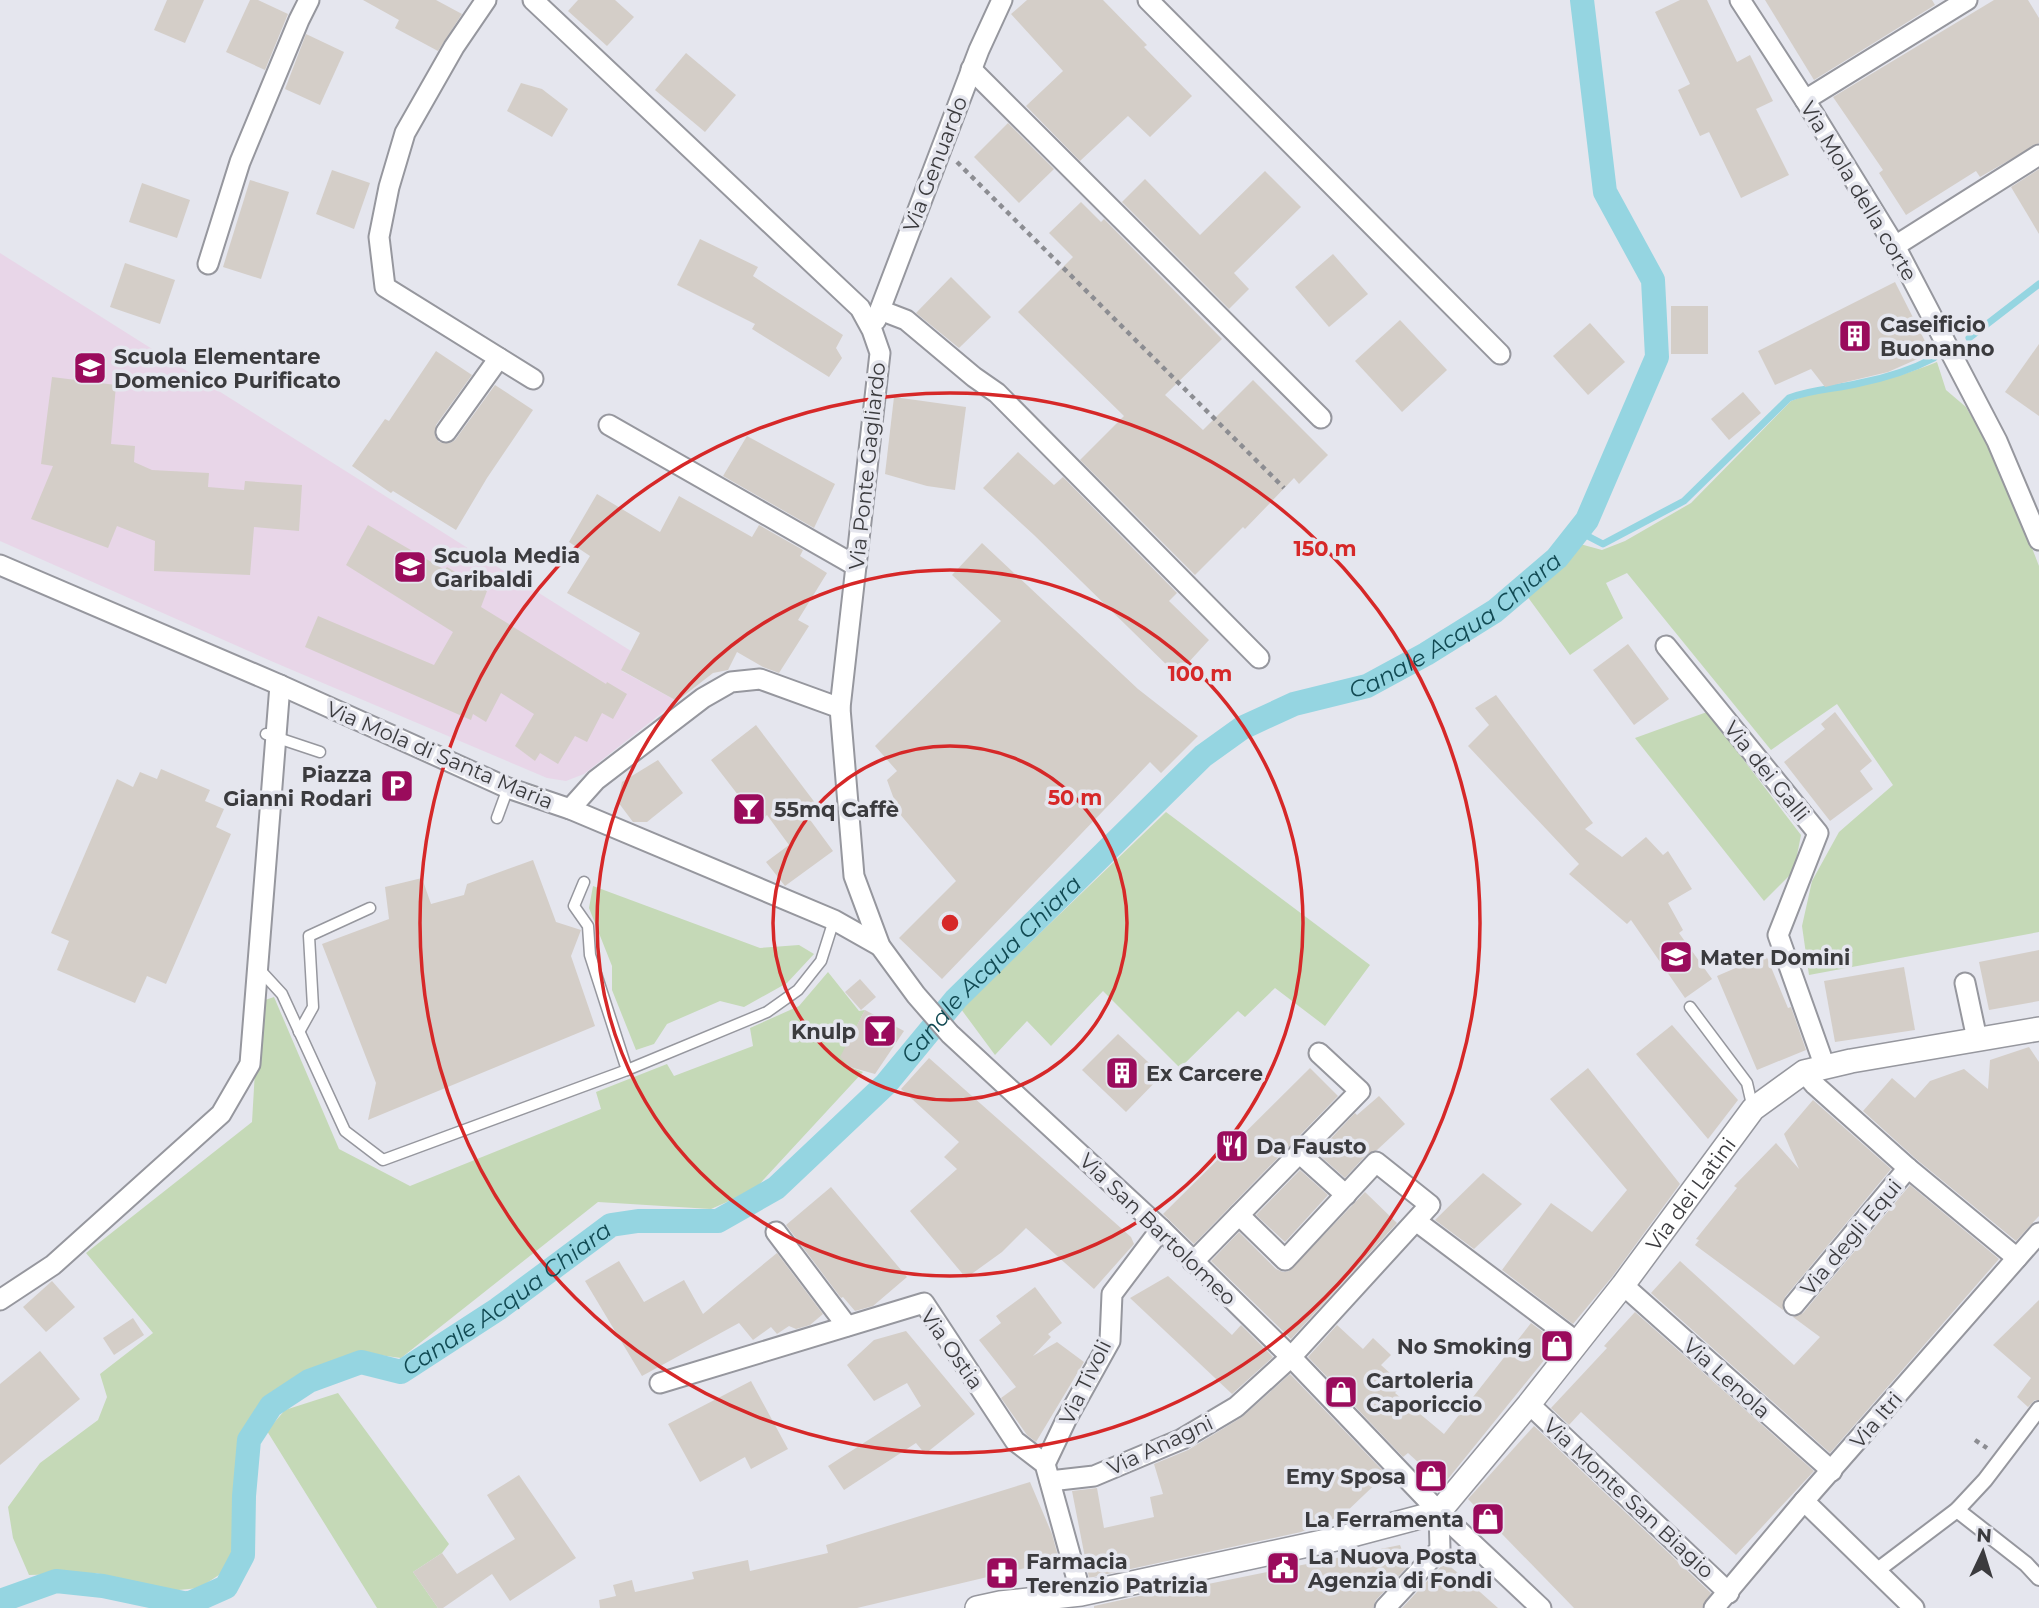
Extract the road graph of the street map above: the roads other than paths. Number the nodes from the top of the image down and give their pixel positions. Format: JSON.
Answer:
{"nodes":[{"id":1,"x":309,"y":0,"type":"edge"},
{"id":2,"x":486,"y":0,"type":"edge"},
{"id":3,"x":1002,"y":0,"type":"edge"},
{"id":4,"x":1148,"y":0,"type":"edge"},
{"id":5,"x":1740,"y":0,"type":"edge"},
{"id":6,"x":1967,"y":0,"type":"edge"},
{"id":7,"x":536,"y":1,"type":"edge"},
{"id":8,"x":971,"y":69,"type":"junction"},
{"id":9,"x":1805,"y":100,"type":"junction"},
{"id":10,"x":2039,"y":155,"type":"edge"},
{"id":11,"x":1895,"y":246,"type":"junction"},
{"id":12,"x":208,"y":264,"type":"dead end"},
{"id":13,"x":880,"y":310,"type":"junction"},
{"id":14,"x":872,"y":330,"type":"junction"},
{"id":15,"x":1500,"y":354,"type":"dead end"},
{"id":16,"x":499,"y":358,"type":"junction"},
{"id":17,"x":533,"y":379,"type":"dead end"},
{"id":18,"x":1321,"y":418,"type":"dead end"},
{"id":19,"x":609,"y":425,"type":"dead end"},
{"id":20,"x":446,"y":432,"type":"dead end"},
{"id":21,"x":2039,"y":540,"type":"edge"},
{"id":22,"x":0,"y":565,"type":"edge"},
{"id":23,"x":856,"y":566,"type":"junction"},
{"id":24,"x":1666,"y":646,"type":"dead end"},
{"id":25,"x":1259,"y":657,"type":"dead end"},
{"id":26,"x":280,"y":685,"type":"junction"},
{"id":27,"x":840,"y":708,"type":"junction"},
{"id":28,"x":271,"y":736,"type":"junction"},
{"id":29,"x":320,"y":752,"type":"dead end"},
{"id":30,"x":508,"y":788,"type":"junction"},
{"id":31,"x":570,"y":809,"type":"junction"},
{"id":32,"x":497,"y":818,"type":"dead end"},
{"id":33,"x":584,"y":882,"type":"dead end"},
{"id":34,"x":370,"y":908,"type":"dead end"},
{"id":35,"x":834,"y":920,"type":"junction"},
{"id":36,"x":880,"y":946,"type":"junction"},
{"id":37,"x":257,"y":968,"type":"junction"},
{"id":38,"x":1965,"y":984,"type":"dead end"},
{"id":39,"x":1690,"y":1007,"type":"dead end"},
{"id":40,"x":2039,"y":1029,"type":"edge"},
{"id":41,"x":299,"y":1032,"type":"junction"},
{"id":42,"x":1977,"y":1039,"type":"junction"},
{"id":43,"x":1319,"y":1053,"type":"dead end"},
{"id":44,"x":1814,"y":1069,"type":"junction"},
{"id":45,"x":627,"y":1070,"type":"junction"},
{"id":46,"x":1753,"y":1109,"type":"junction"},
{"id":47,"x":1299,"y":1153,"type":"junction"},
{"id":48,"x":1908,"y":1168,"type":"junction"},
{"id":49,"x":1346,"y":1195,"type":"junction"},
{"id":50,"x":1239,"y":1214,"type":"junction"},
{"id":51,"x":1416,"y":1221,"type":"junction"},
{"id":52,"x":1161,"y":1229,"type":"junction"},
{"id":53,"x":776,"y":1232,"type":"dead end"},
{"id":54,"x":2039,"y":1233,"type":"edge"},
{"id":55,"x":2017,"y":1258,"type":"junction"},
{"id":56,"x":1193,"y":1262,"type":"junction"},
{"id":57,"x":1623,"y":1285,"type":"junction"},
{"id":58,"x":0,"y":1300,"type":"edge"},
{"id":59,"x":1794,"y":1305,"type":"dead end"},
{"id":60,"x":847,"y":1326,"type":"junction"},
{"id":61,"x":1577,"y":1342,"type":"junction"},
{"id":62,"x":1291,"y":1357,"type":"junction"},
{"id":63,"x":660,"y":1382,"type":"dead end"},
{"id":64,"x":1529,"y":1404,"type":"junction"},
{"id":65,"x":2036,"y":1421,"type":"edge"},
{"id":66,"x":1832,"y":1471,"type":"junction"},
{"id":67,"x":1048,"y":1473,"type":"junction"},
{"id":68,"x":1804,"y":1501,"type":"junction"},
{"id":69,"x":1957,"y":1510,"type":"junction"},
{"id":70,"x":1439,"y":1512,"type":"junction"},
{"id":71,"x":1875,"y":1572,"type":"junction"},
{"id":72,"x":2039,"y":1578,"type":"edge"},
{"id":73,"x":1729,"y":1592,"type":"junction"},
{"id":74,"x":1081,"y":1594,"type":"junction"},
{"id":75,"x":977,"y":1608,"type":"edge"},
{"id":76,"x":1385,"y":1608,"type":"edge"},
{"id":77,"x":1541,"y":1608,"type":"edge"},
{"id":78,"x":1714,"y":1608,"type":"edge"},
{"id":79,"x":1914,"y":1608,"type":"edge"}],
"edges":[{"from":1,"to":12,"type":"street"},
{"from":2,"to":16,"type":"street"},
{"from":3,"to":8,"type":"street","name":"Via Genuardo"},
{"from":4,"to":15,"type":"street"},
{"from":5,"to":9,"type":"street","name":"Via Mola della corte"},
{"from":6,"to":9,"type":"street"},
{"from":7,"to":14,"type":"street","name":"Via Ponte Gagliardo"},
{"from":8,"to":13,"type":"street","name":"Via Genuardo"},
{"from":8,"to":18,"type":"street"},
{"from":9,"to":11,"type":"street","name":"Via Mola della corte"},
{"from":10,"to":11,"type":"street"},
{"from":11,"to":21,"type":"street","name":"Via Mola della corte"},
{"from":13,"to":14,"type":"street","name":"Via Genuardo"},
{"from":13,"to":25,"type":"street"},
{"from":14,"to":23,"type":"street","name":"Via Ponte Gagliardo"},
{"from":16,"to":17,"type":"street"},
{"from":16,"to":20,"type":"street"},
{"from":19,"to":23,"type":"street"},
{"from":22,"to":26,"type":"street","name":"Via Mola di Santa Maria"},
{"from":23,"to":27,"type":"street","name":"Via Ponte Gagliardo"},
{"from":24,"to":44,"type":"street","name":"Via dei Galli"},
{"from":26,"to":28,"type":"street"},
{"from":26,"to":30,"type":"street","name":"Via Mola di Santa Maria"},
{"from":27,"to":31,"type":"street"},
{"from":27,"to":36,"type":"street","name":"Via Ponte Gagliardo"},
{"from":28,"to":29,"type":"lane"},
{"from":28,"to":37,"type":"street"},
{"from":30,"to":31,"type":"street","name":"Via Mola di Santa Maria"},
{"from":30,"to":32,"type":"lane"},
{"from":31,"to":35,"type":"street","name":"Via Mola di Santa Maria"},
{"from":33,"to":45,"type":"lane"},
{"from":34,"to":41,"type":"lane"},
{"from":35,"to":36,"type":"street","name":"Via Mola di Santa Maria"},
{"from":35,"to":45,"type":"lane"},
{"from":36,"to":52,"type":"street","name":"Via San Bartolomeo"},
{"from":37,"to":41,"type":"lane"},
{"from":37,"to":58,"type":"street"},
{"from":38,"to":42,"type":"street"},
{"from":39,"to":46,"type":"lane"},
{"from":40,"to":42,"type":"street","name":"Via dei Latini"},
{"from":41,"to":45,"type":"lane"},
{"from":42,"to":44,"type":"street","name":"Via dei Latini"},
{"from":43,"to":47,"type":"street"},
{"from":44,"to":46,"type":"street","name":"Via dei Latini"},
{"from":44,"to":48,"type":"street","name":"Via degli Equi"},
{"from":46,"to":57,"type":"street","name":"Via dei Latini"},
{"from":47,"to":49,"type":"street"},
{"from":47,"to":50,"type":"street"},
{"from":48,"to":55,"type":"street","name":"Via degli Equi"},
{"from":48,"to":59,"type":"street","name":"Via degli Equi"},
{"from":49,"to":50,"type":"street"},
{"from":49,"to":51,"type":"street"},
{"from":50,"to":56,"type":"street"},
{"from":51,"to":61,"type":"street"},
{"from":51,"to":62,"type":"street","name":"Via Anagni"},
{"from":52,"to":56,"type":"street","name":"Via San Bartolomeo"},
{"from":52,"to":67,"type":"street","name":"Via Tivoli"},
{"from":53,"to":60,"type":"street"},
{"from":54,"to":55,"type":"street","name":"Via Itri"},
{"from":55,"to":66,"type":"street","name":"Via Itri"},
{"from":56,"to":62,"type":"street","name":"Via San Bartolomeo"},
{"from":57,"to":61,"type":"street","name":"Via dei Latini"},
{"from":57,"to":66,"type":"street","name":"Via Lenola"},
{"from":60,"to":63,"type":"street","name":"Via Ostia"},
{"from":60,"to":67,"type":"street","name":"Via Ostia"},
{"from":61,"to":64,"type":"street","name":"Via dei Latini"},
{"from":62,"to":67,"type":"street","name":"Via Anagni"},
{"from":62,"to":70,"type":"street","name":"Via San Bartolomeo"},
{"from":64,"to":70,"type":"street","name":"Via dei Latini"},
{"from":64,"to":73,"type":"street","name":"Via Monte San Biagio"},
{"from":65,"to":69,"type":"street"},
{"from":66,"to":68,"type":"street","name":"Via Itri"},
{"from":67,"to":74,"type":"street"},
{"from":68,"to":71,"type":"street"},
{"from":68,"to":73,"type":"street","name":"Via Itri"},
{"from":69,"to":71,"type":"street"},
{"from":69,"to":72,"type":"street"},
{"from":70,"to":74,"type":"street"},
{"from":70,"to":76,"type":"street"},
{"from":70,"to":77,"type":"street","name":"Via San Bartolomeo"},
{"from":71,"to":79,"type":"street"},
{"from":73,"to":78,"type":"street","name":"Via Itri"},
{"from":74,"to":75,"type":"street"}]}
